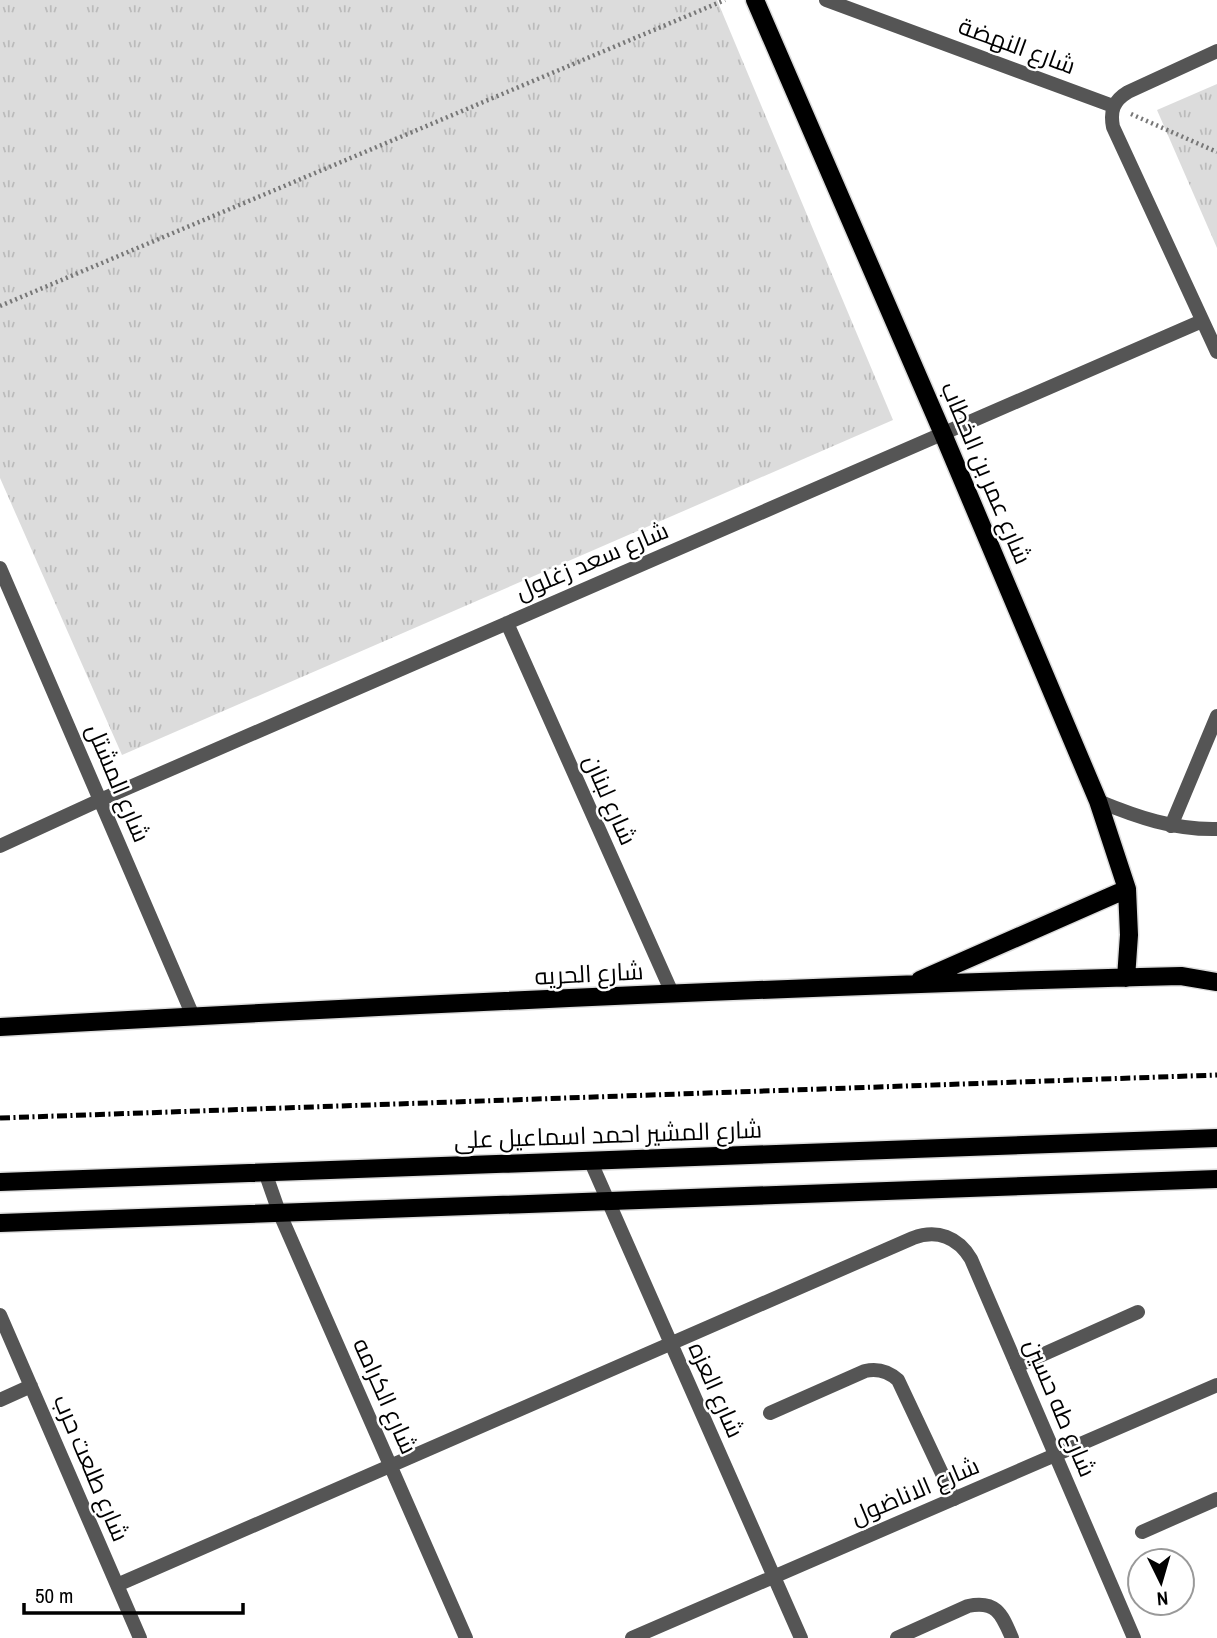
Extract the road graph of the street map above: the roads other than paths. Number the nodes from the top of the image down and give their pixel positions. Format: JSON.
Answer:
{"nodes":[{"id":1,"x":755,"y":0,"type":"edge"},
{"id":2,"x":826,"y":0,"type":"edge"},
{"id":3,"x":1217,"y":51,"type":"edge"},
{"id":4,"x":1113,"y":106,"type":"junction"},
{"id":5,"x":1202,"y":321,"type":"junction"},
{"id":6,"x":1217,"y":352,"type":"edge"},
{"id":7,"x":943,"y":434,"type":"junction"},
{"id":8,"x":0,"y":568,"type":"edge"},
{"id":9,"x":507,"y":623,"type":"junction"},
{"id":10,"x":1217,"y":716,"type":"edge"},
{"id":11,"x":100,"y":800,"type":"junction"},
{"id":12,"x":1098,"y":800,"type":"junction"},
{"id":13,"x":1171,"y":826,"type":"junction"},
{"id":14,"x":1217,"y":830,"type":"edge"},
{"id":15,"x":0,"y":846,"type":"edge"},
{"id":16,"x":1127,"y":889,"type":"junction"},
{"id":17,"x":1217,"y":968,"type":"edge"},
{"id":18,"x":1181,"y":976,"type":"junction"},
{"id":19,"x":1126,"y":978,"type":"junction"},
{"id":20,"x":1217,"y":982,"type":"edge"},
{"id":21,"x":911,"y":985,"type":"junction"},
{"id":22,"x":673,"y":995,"type":"junction"},
{"id":23,"x":193,"y":1016,"type":"junction"},
{"id":24,"x":0,"y":1027,"type":"edge"},
{"id":25,"x":1217,"y":1138,"type":"edge"},
{"id":26,"x":590,"y":1160,"type":"junction"},
{"id":27,"x":265,"y":1172,"type":"junction"},
{"id":28,"x":1217,"y":1179,"type":"edge"},
{"id":29,"x":0,"y":1182,"type":"edge"},
{"id":30,"x":607,"y":1201,"type":"junction"},
{"id":31,"x":279,"y":1212,"type":"junction"},
{"id":32,"x":0,"y":1223,"type":"edge"},
{"id":33,"x":1138,"y":1312,"type":"dead end"},
{"id":34,"x":0,"y":1315,"type":"edge"},
{"id":35,"x":670,"y":1344,"type":"junction"},
{"id":36,"x":1017,"y":1366,"type":"junction"},
{"id":37,"x":1217,"y":1385,"type":"edge"},
{"id":38,"x":31,"y":1386,"type":"junction"},
{"id":39,"x":0,"y":1400,"type":"edge"},
{"id":40,"x":769,"y":1413,"type":"dead end"},
{"id":41,"x":1055,"y":1455,"type":"junction"},
{"id":42,"x":391,"y":1466,"type":"junction"},
{"id":43,"x":954,"y":1499,"type":"junction"},
{"id":44,"x":1217,"y":1499,"type":"edge"},
{"id":45,"x":1142,"y":1532,"type":"dead end"},
{"id":46,"x":774,"y":1577,"type":"junction"},
{"id":47,"x":117,"y":1585,"type":"junction"},
{"id":48,"x":140,"y":1638,"type":"edge"},
{"id":49,"x":466,"y":1638,"type":"edge"},
{"id":50,"x":632,"y":1638,"type":"edge"},
{"id":51,"x":801,"y":1638,"type":"edge"},
{"id":52,"x":897,"y":1638,"type":"edge"},
{"id":53,"x":1012,"y":1638,"type":"edge"},
{"id":54,"x":1134,"y":1638,"type":"edge"}],
"edges":[{"from":1,"to":7,"type":"main road","name":"شارع عمر بن الخطاب"},
{"from":2,"to":4,"type":"street","name":"شارع النهضة"},
{"from":3,"to":4,"type":"street"},
{"from":4,"to":5,"type":"street"},
{"from":5,"to":6,"type":"street"},
{"from":5,"to":7,"type":"street","name":"شارع سعد زغلول"},
{"from":7,"to":9,"type":"street","name":"شارع سعد زغلول"},
{"from":7,"to":12,"type":"main road","name":"شارع عمر بن الخطاب"},
{"from":8,"to":11,"type":"street","name":"شارع المشتل"},
{"from":9,"to":11,"type":"street","name":"شارع سعد زغلول"},
{"from":9,"to":22,"type":"street","name":"شارع لبنان"},
{"from":10,"to":13,"type":"street"},
{"from":11,"to":15,"type":"street","name":"شارع سعد زغلول"},
{"from":11,"to":23,"type":"street","name":"شارع المشتل"},
{"from":12,"to":13,"type":"street"},
{"from":12,"to":16,"type":"main road","name":"شارع عمر بن الخطاب"},
{"from":13,"to":14,"type":"street"},
{"from":16,"to":19,"type":"main road","name":"شارع عمر بن الخطاب"},
{"from":16,"to":21,"type":"main road"},
{"from":17,"to":18,"type":"main road","name":"شارع الحريه"},
{"from":18,"to":19,"type":"main road","name":"شارع الحريه"},
{"from":18,"to":20,"type":"main road","name":"شارع الحريه"},
{"from":19,"to":21,"type":"main road","name":"شارع الحريه"},
{"from":21,"to":22,"type":"main road","name":"شارع الحريه"},
{"from":22,"to":23,"type":"main road","name":"شارع الحريه"},
{"from":23,"to":24,"type":"main road","name":"شارع الحريه"},
{"from":25,"to":26,"type":"main road","name":"شارع المشير احمد اسماعيل على"},
{"from":26,"to":27,"type":"main road","name":"شارع المشير احمد اسماعيل على"},
{"from":26,"to":30,"type":"street","name":"شارع العزه"},
{"from":27,"to":29,"type":"main road","name":"شارع المشير احمد اسماعيل على"},
{"from":27,"to":31,"type":"street","name":"شارع الكرامه"},
{"from":28,"to":30,"type":"main road"},
{"from":30,"to":31,"type":"main road"},
{"from":30,"to":35,"type":"street","name":"شارع العزه"},
{"from":31,"to":32,"type":"main road"},
{"from":31,"to":42,"type":"street","name":"شارع الكرامه"},
{"from":33,"to":36,"type":"street"},
{"from":34,"to":38,"type":"street","name":"شارع طلعت حرب"},
{"from":35,"to":36,"type":"street","name":"شارع طه حسين"},
{"from":35,"to":42,"type":"street"},
{"from":35,"to":46,"type":"street","name":"شارع العزه"},
{"from":36,"to":41,"type":"street","name":"شارع طه حسين"},
{"from":37,"to":41,"type":"street","name":"شارع الاناضول"},
{"from":38,"to":39,"type":"street"},
{"from":38,"to":47,"type":"street","name":"شارع طلعت حرب"},
{"from":40,"to":43,"type":"street"},
{"from":41,"to":43,"type":"street","name":"شارع الاناضول"},
{"from":41,"to":54,"type":"street","name":"شارع طه حسين"},
{"from":42,"to":47,"type":"street"},
{"from":42,"to":49,"type":"street","name":"شارع الكرامه"},
{"from":43,"to":46,"type":"street","name":"شارع الاناضول"},
{"from":44,"to":45,"type":"street"},
{"from":46,"to":50,"type":"street","name":"شارع الاناضول"},
{"from":46,"to":51,"type":"street","name":"شارع العزه"},
{"from":47,"to":48,"type":"street","name":"شارع طلعت حرب"},
{"from":52,"to":53,"type":"street"}]}
